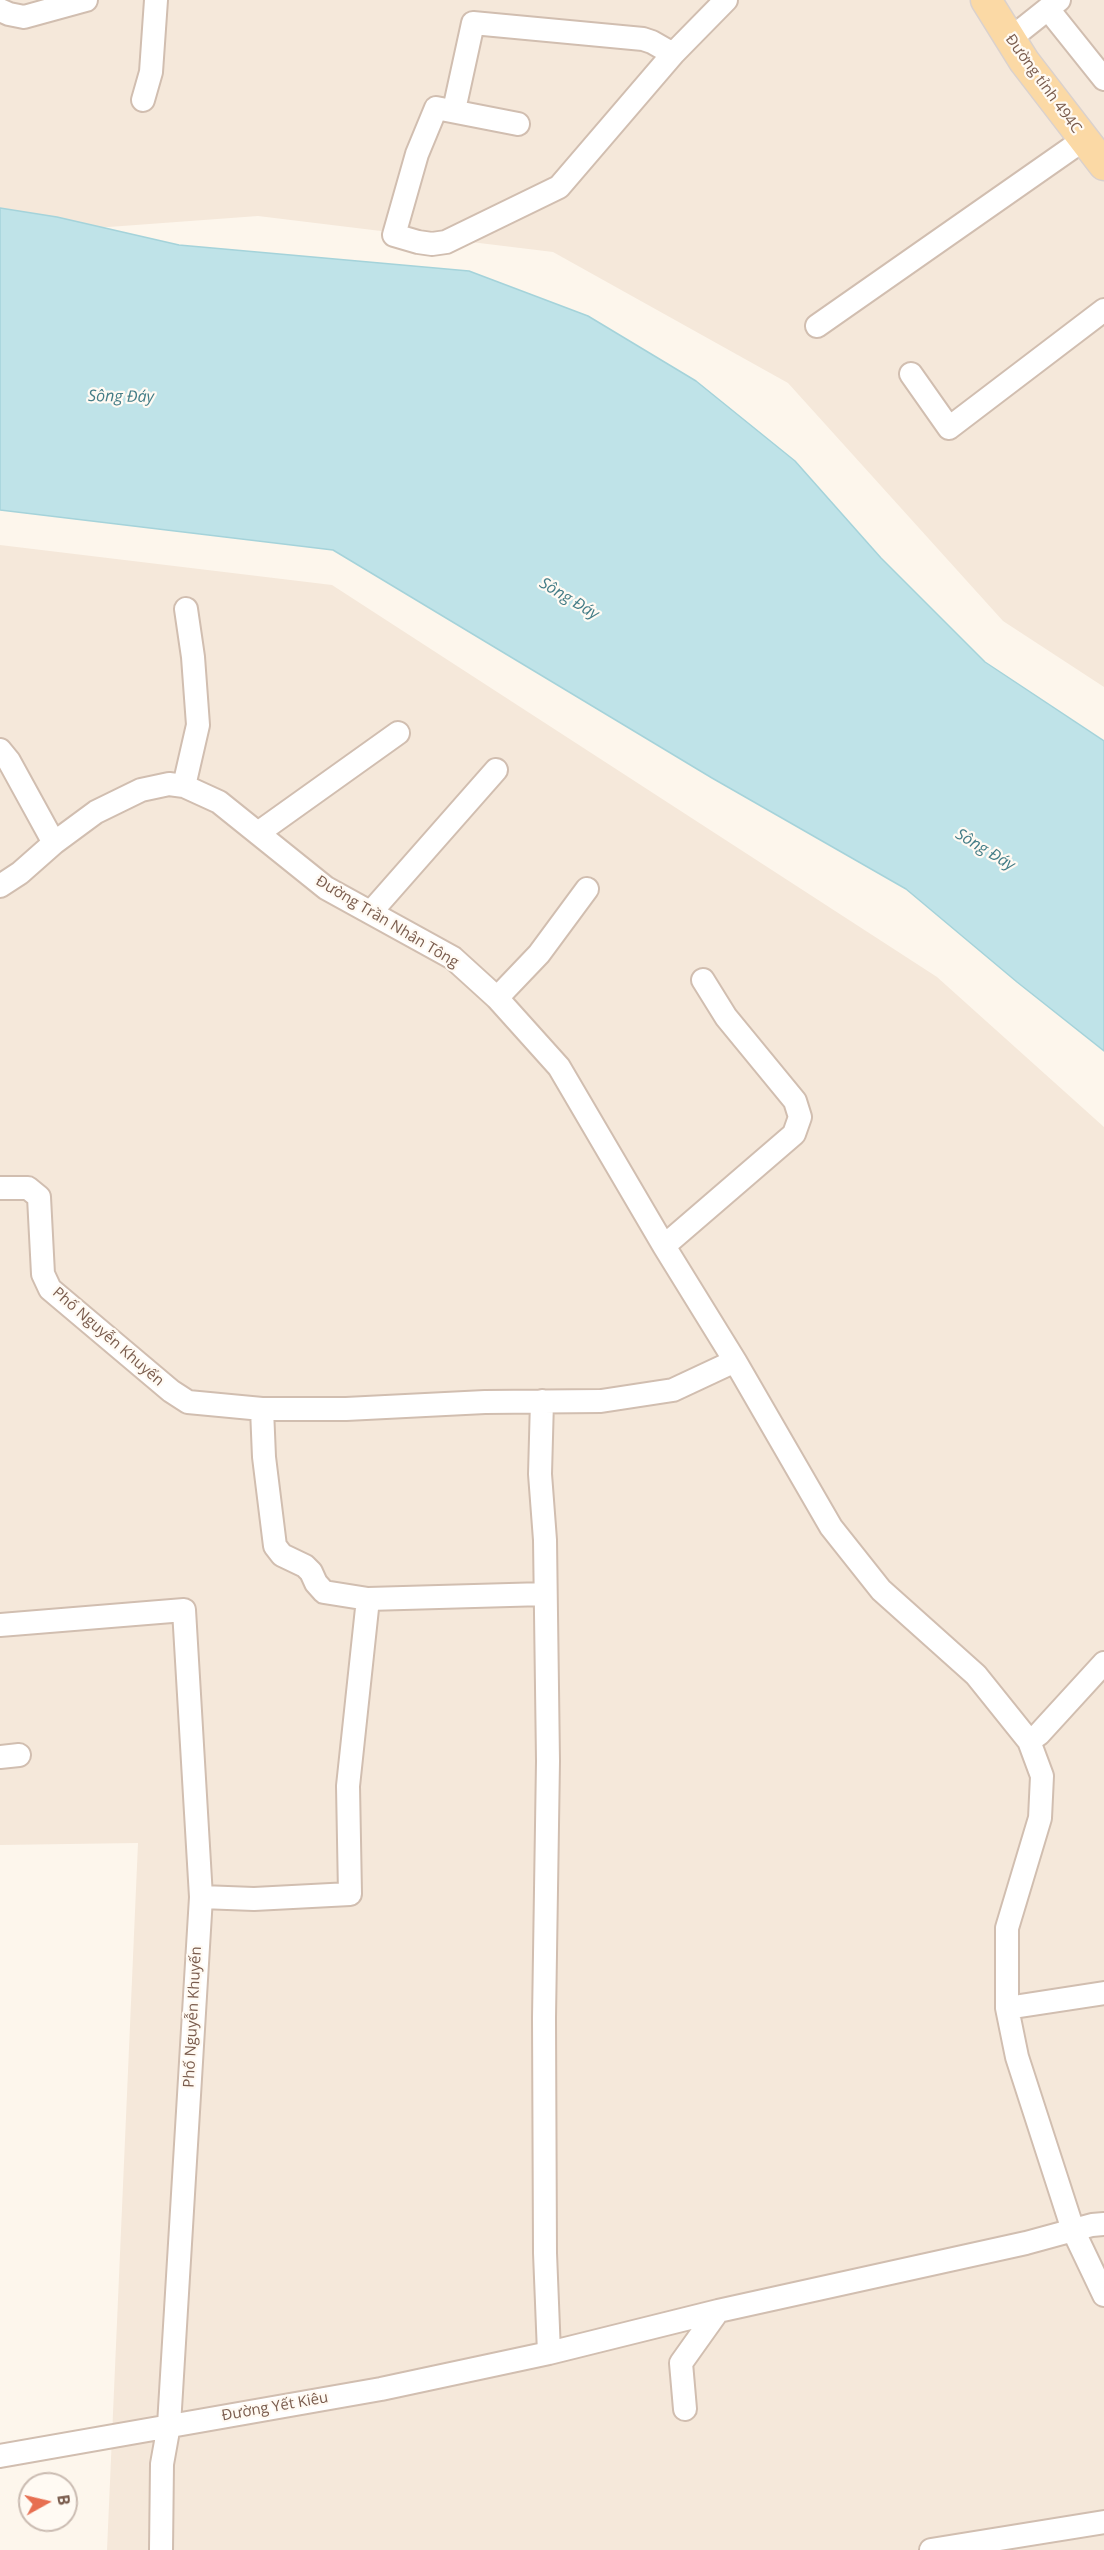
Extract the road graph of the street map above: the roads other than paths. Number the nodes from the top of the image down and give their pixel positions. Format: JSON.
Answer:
{"nodes":[{"id":1,"x":156,"y":0,"type":"edge"},
{"id":2,"x":726,"y":0,"type":"edge"},
{"id":3,"x":986,"y":0,"type":"edge"},
{"id":4,"x":75,"y":1,"type":"edge"},
{"id":5,"x":1054,"y":4,"type":"edge"},
{"id":6,"x":0,"y":10,"type":"edge"},
{"id":7,"x":1010,"y":39,"type":"junction"},
{"id":8,"x":673,"y":54,"type":"junction"},
{"id":9,"x":1104,"y":79,"type":"edge"},
{"id":10,"x":143,"y":100,"type":"dead end"},
{"id":11,"x":454,"y":110,"type":"junction"},
{"id":12,"x":518,"y":124,"type":"dead end"},
{"id":13,"x":1083,"y":140,"type":"junction"},
{"id":14,"x":1104,"y":165,"type":"edge"},
{"id":15,"x":1104,"y":310,"type":"edge"},
{"id":16,"x":817,"y":326,"type":"dead end"},
{"id":17,"x":910,"y":374,"type":"dead end"},
{"id":18,"x":186,"y":609,"type":"dead end"},
{"id":19,"x":398,"y":733,"type":"dead end"},
{"id":20,"x":0,"y":750,"type":"edge"},
{"id":21,"x":496,"y":770,"type":"dead end"},
{"id":22,"x":184,"y":786,"type":"junction"},
{"id":23,"x":258,"y":833,"type":"junction"},
{"id":24,"x":54,"y":843,"type":"junction"},
{"id":25,"x":0,"y":886,"type":"edge"},
{"id":26,"x":587,"y":889,"type":"dead end"},
{"id":27,"x":371,"y":912,"type":"junction"},
{"id":28,"x":703,"y":980,"type":"dead end"},
{"id":29,"x":497,"y":998,"type":"junction"},
{"id":30,"x":0,"y":1188,"type":"edge"},
{"id":31,"x":664,"y":1246,"type":"junction"},
{"id":32,"x":735,"y":1361,"type":"junction"},
{"id":33,"x":542,"y":1401,"type":"junction"},
{"id":34,"x":261,"y":1409,"type":"junction"},
{"id":35,"x":545,"y":1594,"type":"junction"},
{"id":36,"x":368,"y":1599,"type":"junction"},
{"id":37,"x":0,"y":1625,"type":"edge"},
{"id":38,"x":1097,"y":1671,"type":"edge"},
{"id":39,"x":1029,"y":1741,"type":"junction"},
{"id":40,"x":201,"y":1898,"type":"junction"},
{"id":41,"x":1103,"y":1993,"type":"edge"},
{"id":42,"x":1007,"y":2008,"type":"junction"},
{"id":43,"x":1104,"y":2224,"type":"edge"},
{"id":44,"x":1073,"y":2230,"type":"junction"},
{"id":45,"x":1104,"y":2295,"type":"edge"},
{"id":46,"x":718,"y":2311,"type":"junction"},
{"id":47,"x":549,"y":2353,"type":"junction"},
{"id":48,"x":685,"y":2409,"type":"dead end"},
{"id":49,"x":169,"y":2425,"type":"junction"},
{"id":50,"x":0,"y":2456,"type":"edge"},
{"id":51,"x":1104,"y":2522,"type":"edge"},
{"id":52,"x":161,"y":2550,"type":"edge"},
{"id":53,"x":931,"y":2550,"type":"edge"}],
"edges":[{"from":1,"to":10,"type":"street"},
{"from":2,"to":8,"type":"street"},
{"from":3,"to":7,"type":"main road","name":"Đường tỉnh 494C"},
{"from":4,"to":6,"type":"street"},
{"from":5,"to":7,"type":"street"},
{"from":5,"to":9,"type":"street"},
{"from":7,"to":13,"type":"main road","name":"Đường tỉnh 494C"},
{"from":8,"to":11,"type":"street"},
{"from":8,"to":11,"type":"street"},
{"from":11,"to":12,"type":"street"},
{"from":13,"to":14,"type":"main road","name":"Đường tỉnh 494C"},
{"from":13,"to":16,"type":"street"},
{"from":15,"to":17,"type":"street"},
{"from":18,"to":22,"type":"street"},
{"from":19,"to":23,"type":"street"},
{"from":20,"to":24,"type":"street"},
{"from":21,"to":27,"type":"street"},
{"from":22,"to":23,"type":"street","name":"Đường Trần Nhân Tông"},
{"from":22,"to":24,"type":"street","name":"Đường Trần Nhân Tông"},
{"from":23,"to":27,"type":"street","name":"Đường Trần Nhân Tông"},
{"from":24,"to":25,"type":"street","name":"Đường Trần Nhân Tông"},
{"from":26,"to":29,"type":"street"},
{"from":27,"to":29,"type":"street","name":"Đường Trần Nhân Tông"},
{"from":28,"to":31,"type":"street"},
{"from":29,"to":31,"type":"street","name":"Đường Trần Nhân Tông"},
{"from":30,"to":34,"type":"street","name":"Phố Nguyễn Khuyến"},
{"from":31,"to":32,"type":"street","name":"Đường Trần Nhân Tông"},
{"from":32,"to":33,"type":"street"},
{"from":32,"to":39,"type":"street","name":"Đường Trần Nhân Tông"},
{"from":33,"to":34,"type":"street"},
{"from":33,"to":35,"type":"street"},
{"from":34,"to":36,"type":"street"},
{"from":35,"to":36,"type":"street"},
{"from":35,"to":47,"type":"street"},
{"from":36,"to":40,"type":"street"},
{"from":37,"to":40,"type":"street","name":"Phố Nguyễn Khuyến"},
{"from":38,"to":39,"type":"street"},
{"from":39,"to":42,"type":"street","name":"Đường Trần Nhân Tông"},
{"from":40,"to":49,"type":"street","name":"Phố Nguyễn Khuyến"},
{"from":41,"to":42,"type":"street"},
{"from":42,"to":44,"type":"street","name":"Đường Trần Nhân Tông"},
{"from":43,"to":44,"type":"street","name":"Đường Yết Kiêu"},
{"from":44,"to":45,"type":"street","name":"Đường Trần Nhân Tông"},
{"from":44,"to":46,"type":"street","name":"Đường Yết Kiêu"},
{"from":46,"to":47,"type":"street","name":"Đường Yết Kiêu"},
{"from":46,"to":48,"type":"street"},
{"from":47,"to":49,"type":"street","name":"Đường Yết Kiêu"},
{"from":49,"to":50,"type":"street","name":"Đường Yết Kiêu"},
{"from":49,"to":52,"type":"street","name":"Phố Nguyễn Khuyến"},
{"from":51,"to":53,"type":"street"}]}
